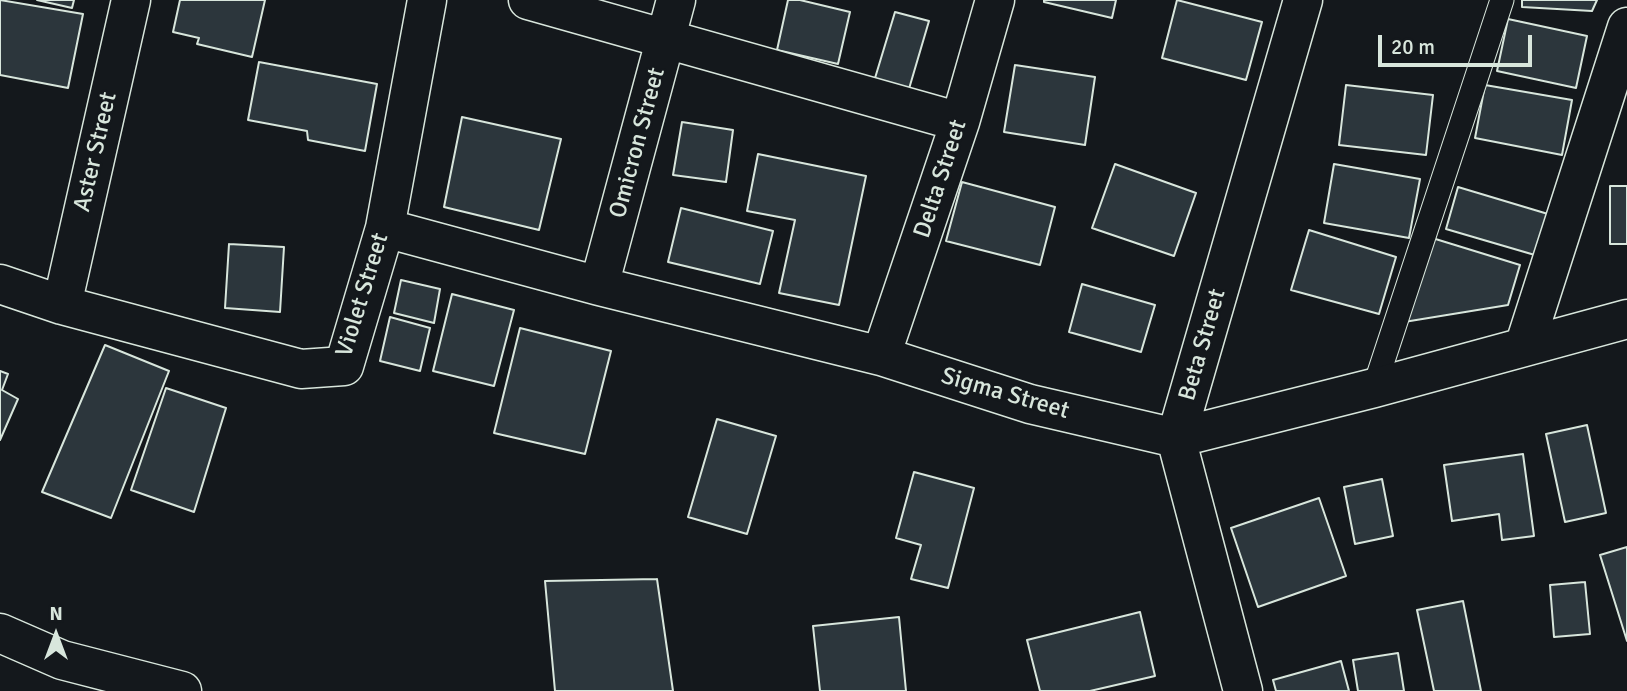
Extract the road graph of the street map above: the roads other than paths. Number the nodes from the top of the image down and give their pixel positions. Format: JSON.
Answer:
{"nodes":[{"id":1,"x":131,"y":0,"type":"edge"},
{"id":2,"x":427,"y":0,"type":"edge"},
{"id":3,"x":528,"y":0,"type":"edge"},
{"id":4,"x":676,"y":0,"type":"edge"},
{"id":5,"x":995,"y":0,"type":"edge"},
{"id":6,"x":1303,"y":0,"type":"edge"},
{"id":7,"x":1502,"y":0,"type":"edge"},
{"id":8,"x":1627,"y":27,"type":"edge"},
{"id":9,"x":666,"y":38,"type":"junction"},
{"id":10,"x":960,"y":122,"type":"junction"},
{"id":11,"x":384,"y":228,"type":"junction"},
{"id":12,"x":0,"y":284,"type":"edge"},
{"id":13,"x":599,"y":286,"type":"junction"},
{"id":14,"x":62,"y":304,"type":"junction"},
{"id":15,"x":1627,"y":319,"type":"edge"},
{"id":16,"x":1524,"y":347,"type":"junction"},
{"id":17,"x":881,"y":356,"type":"junction"},
{"id":18,"x":1374,"y":388,"type":"junction"},
{"id":19,"x":1176,"y":438,"type":"junction"},
{"id":20,"x":0,"y":632,"type":"edge"},
{"id":21,"x":60,"y":676,"type":"edge"},
{"id":22,"x":182,"y":691,"type":"edge"},
{"id":23,"x":1243,"y":691,"type":"edge"}],
"edges":[{"from":1,"to":14,"type":"street","name":"Aster Street"},
{"from":2,"to":11,"type":"street","name":"Violet Street"},
{"from":3,"to":9,"type":"street"},
{"from":4,"to":9,"type":"street","name":"Omicron Street"},
{"from":5,"to":10,"type":"street","name":"Delta Street"},
{"from":6,"to":19,"type":"street","name":"Beta Street"},
{"from":7,"to":18,"type":"lane"},
{"from":8,"to":16,"type":"street"},
{"from":9,"to":10,"type":"street"},
{"from":9,"to":13,"type":"street","name":"Omicron Street"},
{"from":10,"to":17,"type":"street","name":"Delta Street"},
{"from":11,"to":13,"type":"street","name":"Sigma Street"},
{"from":11,"to":14,"type":"street","name":"Violet Street"},
{"from":12,"to":14,"type":"street","name":"Violet Street"},
{"from":13,"to":17,"type":"street","name":"Sigma Street"},
{"from":15,"to":16,"type":"street","name":"Sigma Street"},
{"from":16,"to":18,"type":"street","name":"Sigma Street"},
{"from":17,"to":19,"type":"street","name":"Sigma Street"},
{"from":18,"to":19,"type":"street","name":"Sigma Street"},
{"from":19,"to":23,"type":"street"},
{"from":20,"to":21,"type":"street"},
{"from":21,"to":22,"type":"street"}]}
